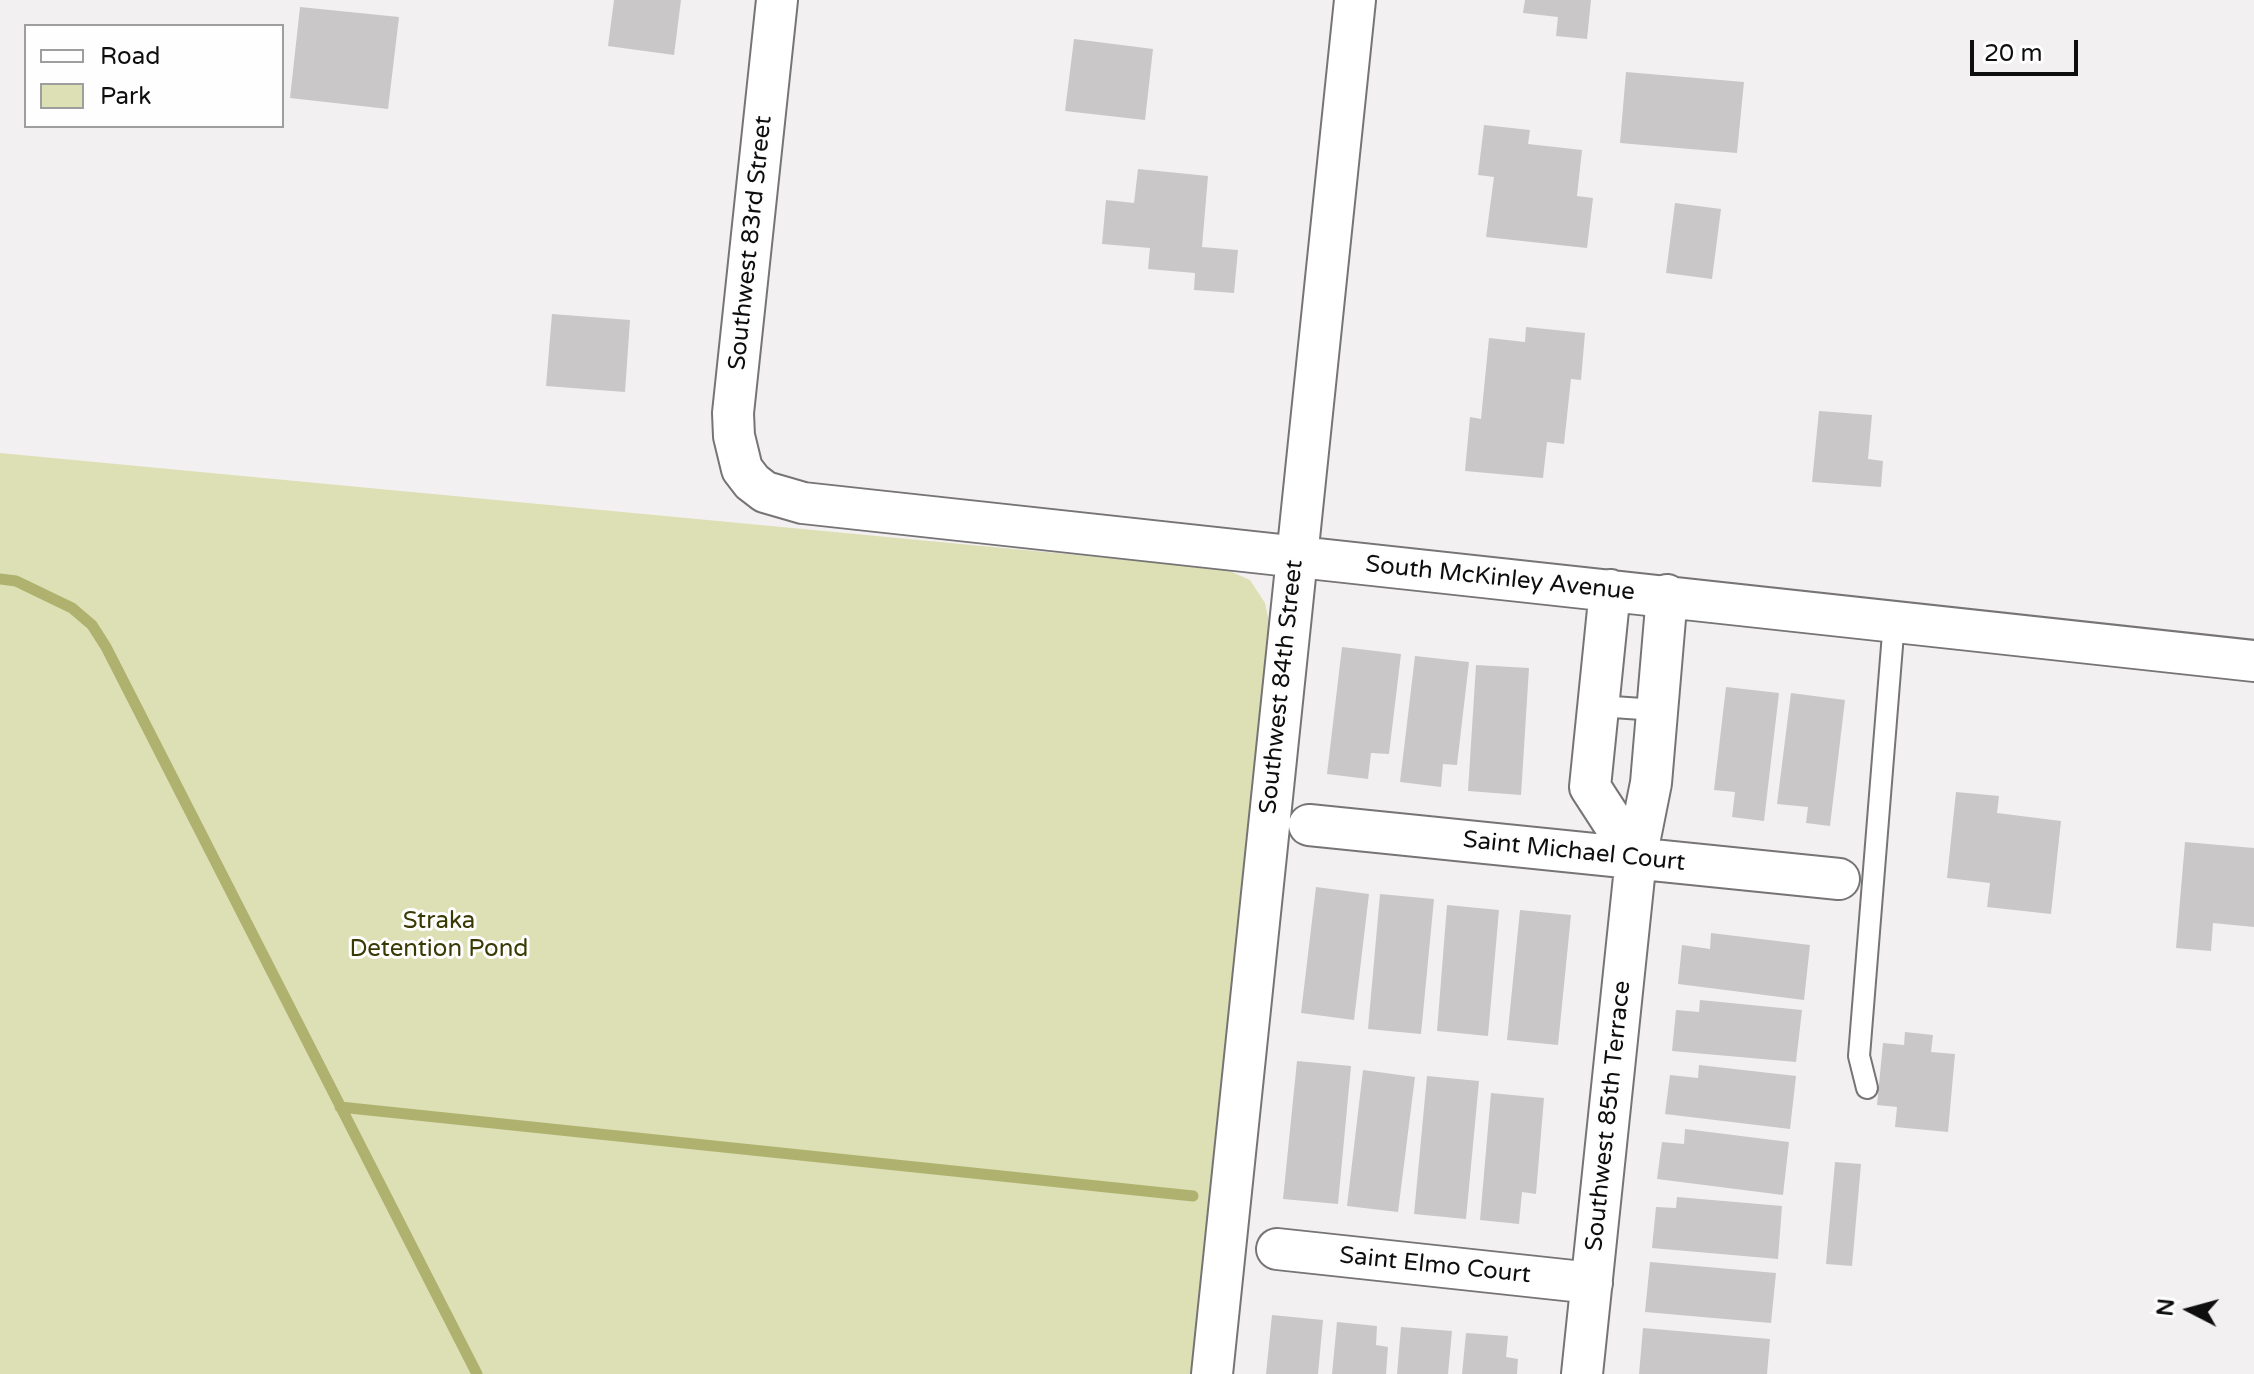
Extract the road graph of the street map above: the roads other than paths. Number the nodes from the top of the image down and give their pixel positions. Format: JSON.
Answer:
{"nodes":[{"id":1,"x":777,"y":0,"type":"edge"},
{"id":2,"x":1355,"y":0,"type":"edge"},
{"id":3,"x":752,"y":482,"type":"joint"},
{"id":4,"x":1295,"y":558,"type":"junction"},
{"id":5,"x":1610,"y":590,"type":"junction"},
{"id":6,"x":1667,"y":595,"type":"junction"},
{"id":7,"x":1894,"y":621,"type":"junction"},
{"id":8,"x":2254,"y":661,"type":"edge"},
{"id":9,"x":1598,"y":706,"type":"junction"},
{"id":10,"x":1657,"y":710,"type":"junction"},
{"id":11,"x":1309,"y":825,"type":"dead end"},
{"id":12,"x":1636,"y":858,"type":"junction"},
{"id":13,"x":1839,"y":879,"type":"dead end"},
{"id":14,"x":1867,"y":1088,"type":"dead end"},
{"id":15,"x":1277,"y":1249,"type":"dead end"},
{"id":16,"x":1592,"y":1283,"type":"junction"},
{"id":17,"x":1212,"y":1374,"type":"edge"},
{"id":18,"x":1582,"y":1374,"type":"edge"}],
"edges":[{"from":1,"to":3,"type":"street","name":"Southwest 83rd Street"},
{"from":2,"to":4,"type":"street","name":"Southwest 84th Street"},
{"from":3,"to":4,"type":"street","name":"South McKinley Avenue"},
{"from":4,"to":5,"type":"street","name":"South McKinley Avenue"},
{"from":4,"to":17,"type":"street","name":"Southwest 84th Street"},
{"from":5,"to":6,"type":"street","name":"South McKinley Avenue"},
{"from":5,"to":9,"type":"street"},
{"from":6,"to":7,"type":"street","name":"South McKinley Avenue"},
{"from":6,"to":10,"type":"street","name":"Southwest 85th Terrace"},
{"from":7,"to":8,"type":"street","name":"South McKinley Avenue"},
{"from":7,"to":14,"type":"lane"},
{"from":9,"to":10,"type":"lane"},
{"from":9,"to":12,"type":"street"},
{"from":10,"to":12,"type":"street","name":"Southwest 85th Terrace"},
{"from":11,"to":12,"type":"street","name":"Saint Michael Court"},
{"from":12,"to":13,"type":"street","name":"Saint Michael Court"},
{"from":12,"to":16,"type":"street","name":"Southwest 85th Terrace"},
{"from":15,"to":16,"type":"street","name":"Saint Elmo Court"},
{"from":16,"to":18,"type":"street","name":"Southwest 85th Terrace"}]}
